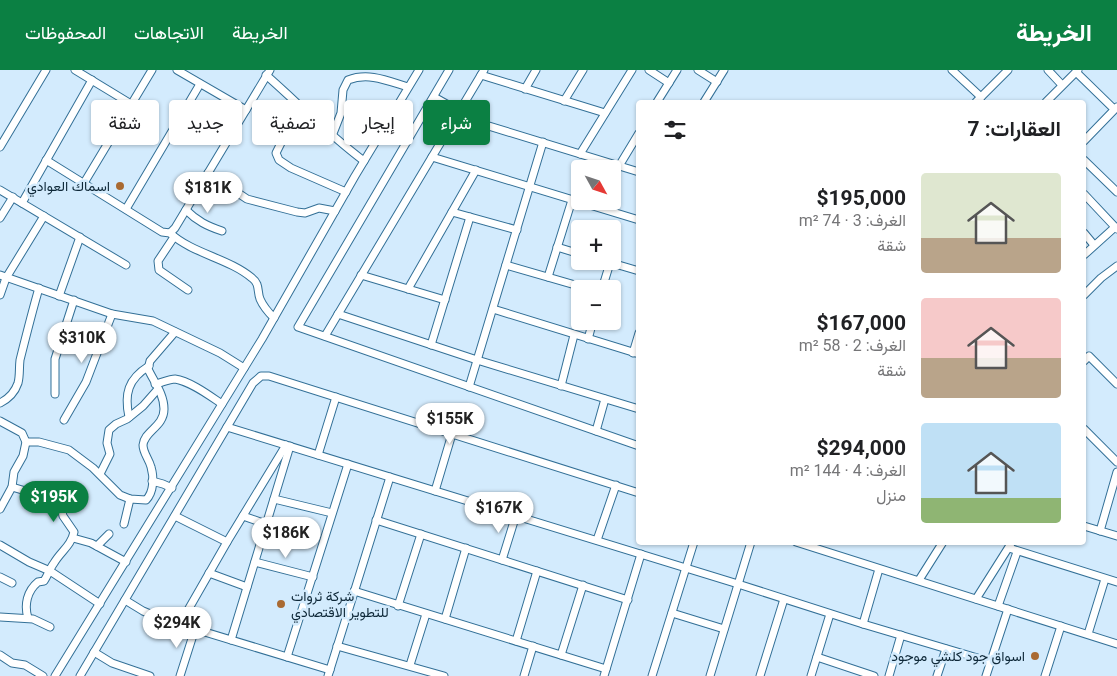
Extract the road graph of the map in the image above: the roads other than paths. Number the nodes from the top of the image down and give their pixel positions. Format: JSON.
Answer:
{"nodes":[{"id":1,"x":46,"y":70,"type":"edge"},
{"id":2,"x":75,"y":70,"type":"edge"},
{"id":3,"x":152,"y":70,"type":"edge"},
{"id":4,"x":177,"y":70,"type":"edge"},
{"id":5,"x":419,"y":70,"type":"edge"},
{"id":6,"x":449,"y":70,"type":"edge"},
{"id":7,"x":536,"y":70,"type":"edge"},
{"id":8,"x":583,"y":70,"type":"edge"},
{"id":9,"x":632,"y":70,"type":"edge"},
{"id":10,"x":649,"y":70,"type":"edge"},
{"id":11,"x":677,"y":70,"type":"edge"},
{"id":12,"x":698,"y":70,"type":"edge"},
{"id":13,"x":724,"y":70,"type":"edge"},
{"id":14,"x":952,"y":70,"type":"edge"},
{"id":15,"x":1008,"y":70,"type":"edge"},
{"id":16,"x":1048,"y":70,"type":"edge"},
{"id":17,"x":1077,"y":71,"type":"edge"},
{"id":18,"x":268,"y":73,"type":"edge"},
{"id":19,"x":358,"y":73,"type":"edge"},
{"id":20,"x":482,"y":73,"type":"edge"},
{"id":21,"x":92,"y":80,"type":"junction"},
{"id":22,"x":717,"y":82,"type":"junction"},
{"id":23,"x":669,"y":83,"type":"junction"},
{"id":24,"x":200,"y":84,"type":"junction"},
{"id":25,"x":1062,"y":85,"type":"junction"},
{"id":26,"x":408,"y":87,"type":"junction"},
{"id":27,"x":525,"y":88,"type":"junction"},
{"id":28,"x":434,"y":96,"type":"junction"},
{"id":29,"x":124,"y":100,"type":"edge"},
{"id":30,"x":133,"y":100,"type":"edge"},
{"id":31,"x":295,"y":100,"type":"edge"},
{"id":32,"x":440,"y":100,"type":"edge"},
{"id":33,"x":466,"y":100,"type":"edge"},
{"id":34,"x":564,"y":100,"type":"junction"},
{"id":35,"x":658,"y":100,"type":"edge"},
{"id":36,"x":705,"y":100,"type":"edge"},
{"id":37,"x":978,"y":100,"type":"edge"},
{"id":38,"x":1048,"y":100,"type":"edge"},
{"id":39,"x":1116,"y":108,"type":"edge"},
{"id":40,"x":246,"y":110,"type":"junction"},
{"id":41,"x":605,"y":113,"type":"junction"},
{"id":42,"x":490,"y":124,"type":"edge"},
{"id":43,"x":334,"y":131,"type":"edge"},
{"id":44,"x":334,"y":138,"type":"edge"},
{"id":45,"x":636,"y":138,"type":"edge"},
{"id":46,"x":1086,"y":139,"type":"edge"},
{"id":47,"x":543,"y":142,"type":"junction"},
{"id":48,"x":107,"y":145,"type":"edge"},
{"id":49,"x":279,"y":145,"type":"edge"},
{"id":50,"x":439,"y":145,"type":"edge"},
{"id":51,"x":0,"y":147,"type":"edge"},
{"id":52,"x":580,"y":154,"type":"junction"},
{"id":53,"x":432,"y":157,"type":"junction"},
{"id":54,"x":46,"y":160,"type":"junction"},
{"id":55,"x":600,"y":160,"type":"edge"},
{"id":56,"x":364,"y":161,"type":"junction"},
{"id":57,"x":1086,"y":162,"type":"edge"},
{"id":58,"x":621,"y":163,"type":"edge"},
{"id":59,"x":621,"y":167,"type":"edge"},
{"id":60,"x":476,"y":170,"type":"junction"},
{"id":61,"x":636,"y":171,"type":"edge"},
{"id":62,"x":208,"y":173,"type":"junction"},
{"id":63,"x":84,"y":183,"type":"junction"},
{"id":64,"x":530,"y":187,"type":"junction"},
{"id":65,"x":0,"y":190,"type":"edge"},
{"id":66,"x":346,"y":192,"type":"junction"},
{"id":67,"x":1117,"y":192,"type":"edge"},
{"id":68,"x":1086,"y":196,"type":"edge"},
{"id":69,"x":12,"y":197,"type":"junction"},
{"id":70,"x":571,"y":200,"type":"edge"},
{"id":71,"x":22,"y":202,"type":"junction"},
{"id":72,"x":571,"y":203,"type":"edge"},
{"id":73,"x":126,"y":209,"type":"junction"},
{"id":74,"x":186,"y":210,"type":"junction"},
{"id":75,"x":606,"y":210,"type":"edge"},
{"id":76,"x":335,"y":211,"type":"junction"},
{"id":77,"x":452,"y":212,"type":"junction"},
{"id":78,"x":44,"y":216,"type":"junction"},
{"id":79,"x":470,"y":217,"type":"junction"},
{"id":80,"x":0,"y":218,"type":"edge"},
{"id":81,"x":636,"y":219,"type":"edge"},
{"id":82,"x":1116,"y":228,"type":"edge"},
{"id":83,"x":517,"y":230,"type":"junction"},
{"id":84,"x":222,"y":231,"type":"dead end"},
{"id":85,"x":172,"y":235,"type":"junction"},
{"id":86,"x":1086,"y":235,"type":"edge"},
{"id":87,"x":80,"y":237,"type":"junction"},
{"id":88,"x":1094,"y":245,"type":"junction"},
{"id":89,"x":558,"y":247,"type":"junction"},
{"id":90,"x":571,"y":251,"type":"edge"},
{"id":91,"x":1086,"y":253,"type":"edge"},
{"id":92,"x":126,"y":265,"type":"dead end"},
{"id":93,"x":506,"y":265,"type":"junction"},
{"id":94,"x":621,"y":266,"type":"edge"},
{"id":95,"x":1117,"y":266,"type":"edge"},
{"id":96,"x":636,"y":270,"type":"edge"},
{"id":97,"x":361,"y":275,"type":"junction"},
{"id":98,"x":3,"y":277,"type":"edge"},
{"id":99,"x":548,"y":277,"type":"junction"},
{"id":100,"x":571,"y":284,"type":"edge"},
{"id":101,"x":39,"y":288,"type":"junction"},
{"id":102,"x":408,"y":289,"type":"junction"},
{"id":103,"x":188,"y":290,"type":"dead end"},
{"id":104,"x":1086,"y":293,"type":"edge"},
{"id":105,"x":0,"y":294,"type":"edge"},
{"id":106,"x":59,"y":296,"type":"junction"},
{"id":107,"x":74,"y":300,"type":"junction"},
{"id":108,"x":444,"y":300,"type":"junction"},
{"id":109,"x":493,"y":310,"type":"junction"},
{"id":110,"x":112,"y":314,"type":"junction"},
{"id":111,"x":338,"y":314,"type":"junction"},
{"id":112,"x":274,"y":318,"type":"junction"},
{"id":113,"x":590,"y":330,"type":"edge"},
{"id":114,"x":175,"y":332,"type":"junction"},
{"id":115,"x":574,"y":334,"type":"junction"},
{"id":116,"x":325,"y":336,"type":"junction"},
{"id":117,"x":588,"y":339,"type":"junction"},
{"id":118,"x":431,"y":345,"type":"junction"},
{"id":119,"x":636,"y":353,"type":"edge"},
{"id":120,"x":1086,"y":359,"type":"edge"},
{"id":121,"x":477,"y":360,"type":"junction"},
{"id":122,"x":149,"y":366,"type":"junction"},
{"id":123,"x":244,"y":368,"type":"junction"},
{"id":124,"x":1117,"y":384,"type":"edge"},
{"id":125,"x":157,"y":386,"type":"junction"},
{"id":126,"x":561,"y":386,"type":"junction"},
{"id":127,"x":469,"y":387,"type":"junction"},
{"id":128,"x":55,"y":394,"type":"dead end"},
{"id":129,"x":336,"y":397,"type":"junction"},
{"id":130,"x":605,"y":399,"type":"junction"},
{"id":131,"x":0,"y":403,"type":"edge"},
{"id":132,"x":222,"y":404,"type":"junction"},
{"id":133,"x":636,"y":408,"type":"edge"},
{"id":134,"x":129,"y":417,"type":"junction"},
{"id":135,"x":64,"y":420,"type":"dead end"},
{"id":136,"x":0,"y":421,"type":"edge"},
{"id":137,"x":227,"y":427,"type":"junction"},
{"id":138,"x":596,"y":431,"type":"junction"},
{"id":139,"x":1086,"y":432,"type":"edge"},
{"id":140,"x":452,"y":434,"type":"junction"},
{"id":141,"x":26,"y":442,"type":"junction"},
{"id":142,"x":636,"y":445,"type":"edge"},
{"id":143,"x":288,"y":446,"type":"junction"},
{"id":144,"x":318,"y":455,"type":"junction"},
{"id":145,"x":1117,"y":462,"type":"edge"},
{"id":146,"x":348,"y":464,"type":"junction"},
{"id":147,"x":1117,"y":472,"type":"edge"},
{"id":148,"x":100,"y":474,"type":"junction"},
{"id":149,"x":390,"y":477,"type":"junction"},
{"id":150,"x":152,"y":481,"type":"junction"},
{"id":151,"x":616,"y":486,"type":"junction"},
{"id":152,"x":12,"y":487,"type":"junction"},
{"id":153,"x":172,"y":488,"type":"junction"},
{"id":154,"x":435,"y":491,"type":"junction"},
{"id":155,"x":636,"y":492,"type":"edge"},
{"id":156,"x":130,"y":499,"type":"junction"},
{"id":157,"x":274,"y":499,"type":"junction"},
{"id":158,"x":0,"y":508,"type":"edge"},
{"id":159,"x":332,"y":513,"type":"junction"},
{"id":160,"x":175,"y":516,"type":"junction"},
{"id":161,"x":243,"y":516,"type":"junction"},
{"id":162,"x":516,"y":516,"type":"junction"},
{"id":163,"x":376,"y":520,"type":"junction"},
{"id":164,"x":124,"y":524,"type":"dead end"},
{"id":165,"x":266,"y":524,"type":"junction"},
{"id":166,"x":1086,"y":527,"type":"edge"},
{"id":167,"x":1100,"y":531,"type":"junction"},
{"id":168,"x":108,"y":534,"type":"dead end"},
{"id":169,"x":421,"y":534,"type":"junction"},
{"id":170,"x":1117,"y":536,"type":"edge"},
{"id":171,"x":73,"y":538,"type":"junction"},
{"id":172,"x":597,"y":540,"type":"junction"},
{"id":173,"x":227,"y":542,"type":"junction"},
{"id":174,"x":0,"y":545,"type":"edge"},
{"id":175,"x":693,"y":545,"type":"edge"},
{"id":176,"x":750,"y":545,"type":"edge"},
{"id":177,"x":806,"y":545,"type":"edge"},
{"id":178,"x":941,"y":545,"type":"edge"},
{"id":179,"x":1011,"y":545,"type":"edge"},
{"id":180,"x":96,"y":546,"type":"junction"},
{"id":181,"x":466,"y":548,"type":"junction"},
{"id":182,"x":1017,"y":552,"type":"junction"},
{"id":183,"x":641,"y":554,"type":"junction"},
{"id":184,"x":502,"y":560,"type":"junction"},
{"id":185,"x":126,"y":562,"type":"junction"},
{"id":186,"x":255,"y":562,"type":"junction"},
{"id":187,"x":686,"y":568,"type":"junction"},
{"id":188,"x":879,"y":568,"type":"junction"},
{"id":189,"x":50,"y":570,"type":"junction"},
{"id":190,"x":537,"y":571,"type":"junction"},
{"id":191,"x":209,"y":573,"type":"junction"},
{"id":192,"x":312,"y":577,"type":"junction"},
{"id":193,"x":0,"y":578,"type":"edge"},
{"id":194,"x":1105,"y":579,"type":"junction"},
{"id":195,"x":919,"y":580,"type":"junction"},
{"id":196,"x":1117,"y":582,"type":"edge"},
{"id":197,"x":12,"y":583,"type":"dead end"},
{"id":198,"x":738,"y":584,"type":"junction"},
{"id":199,"x":583,"y":585,"type":"junction"},
{"id":200,"x":247,"y":587,"type":"junction"},
{"id":201,"x":354,"y":591,"type":"junction"},
{"id":202,"x":784,"y":599,"type":"junction"},
{"id":203,"x":976,"y":599,"type":"junction"},
{"id":204,"x":126,"y":600,"type":"junction"},
{"id":205,"x":628,"y":600,"type":"junction"},
{"id":206,"x":100,"y":604,"type":"junction"},
{"id":207,"x":398,"y":606,"type":"junction"},
{"id":208,"x":998,"y":606,"type":"junction"},
{"id":209,"x":1008,"y":609,"type":"junction"},
{"id":210,"x":672,"y":613,"type":"junction"},
{"id":211,"x":426,"y":614,"type":"junction"},
{"id":212,"x":830,"y":614,"type":"junction"},
{"id":213,"x":0,"y":617,"type":"edge"},
{"id":214,"x":28,"y":618,"type":"junction"},
{"id":215,"x":445,"y":619,"type":"junction"},
{"id":216,"x":180,"y":624,"type":"junction"},
{"id":217,"x":863,"y":624,"type":"junction"},
{"id":218,"x":1061,"y":626,"type":"junction"},
{"id":219,"x":50,"y":627,"type":"dead end"},
{"id":220,"x":196,"y":629,"type":"junction"},
{"id":221,"x":724,"y":629,"type":"junction"},
{"id":222,"x":1088,"y":634,"type":"junction"},
{"id":223,"x":901,"y":635,"type":"junction"},
{"id":224,"x":231,"y":640,"type":"junction"},
{"id":225,"x":516,"y":641,"type":"junction"},
{"id":226,"x":1117,"y":644,"type":"edge"},
{"id":227,"x":337,"y":646,"type":"junction"},
{"id":228,"x":533,"y":646,"type":"junction"},
{"id":229,"x":946,"y":649,"type":"junction"},
{"id":230,"x":94,"y":652,"type":"junction"},
{"id":231,"x":0,"y":655,"type":"edge"},
{"id":232,"x":561,"y":655,"type":"junction"},
{"id":233,"x":288,"y":657,"type":"junction"},
{"id":234,"x":817,"y":657,"type":"junction"},
{"id":235,"x":991,"y":662,"type":"junction"},
{"id":236,"x":410,"y":665,"type":"junction"},
{"id":237,"x":329,"y":673,"type":"edge"},
{"id":238,"x":605,"y":673,"type":"edge"},
{"id":239,"x":43,"y":676,"type":"edge"},
{"id":240,"x":55,"y":676,"type":"edge"},
{"id":241,"x":80,"y":676,"type":"edge"},
{"id":242,"x":150,"y":676,"type":"edge"},
{"id":243,"x":180,"y":676,"type":"edge"},
{"id":244,"x":444,"y":676,"type":"edge"},
{"id":245,"x":524,"y":676,"type":"edge"},
{"id":246,"x":652,"y":676,"type":"edge"},
{"id":247,"x":710,"y":676,"type":"edge"},
{"id":248,"x":760,"y":676,"type":"edge"},
{"id":249,"x":811,"y":676,"type":"edge"},
{"id":250,"x":874,"y":676,"type":"edge"},
{"id":251,"x":889,"y":676,"type":"edge"},
{"id":252,"x":937,"y":676,"type":"edge"},
{"id":253,"x":986,"y":676,"type":"edge"},
{"id":254,"x":1045,"y":676,"type":"edge"}],
"edges":[{"from":1,"to":51,"type":"street"},
{"from":2,"to":21,"type":"street"},
{"from":3,"to":30,"type":"street"},
{"from":4,"to":24,"type":"street"},
{"from":5,"to":26,"type":"street"},
{"from":6,"to":28,"type":"street"},
{"from":7,"to":27,"type":"street"},
{"from":8,"to":34,"type":"street"},
{"from":9,"to":41,"type":"street"},
{"from":10,"to":23,"type":"street"},
{"from":11,"to":23,"type":"street"},
{"from":12,"to":22,"type":"street"},
{"from":13,"to":22,"type":"street"},
{"from":14,"to":37,"type":"street"},
{"from":15,"to":37,"type":"street"},
{"from":16,"to":25,"type":"street"},
{"from":17,"to":25,"type":"street"},
{"from":17,"to":39,"type":"street"},
{"from":18,"to":31,"type":"street"},
{"from":18,"to":40,"type":"street"},
{"from":19,"to":26,"type":"street"},
{"from":19,"to":43,"type":"street"},
{"from":20,"to":27,"type":"street"},
{"from":20,"to":33,"type":"street"},
{"from":21,"to":29,"type":"street"},
{"from":21,"to":54,"type":"street"},
{"from":22,"to":36,"type":"street"},
{"from":23,"to":35,"type":"street"},
{"from":24,"to":40,"type":"street"},
{"from":24,"to":73,"type":"street"},
{"from":25,"to":38,"type":"street"},
{"from":26,"to":56,"type":"street"},
{"from":27,"to":34,"type":"street"},
{"from":28,"to":32,"type":"street"},
{"from":28,"to":116,"type":"street"},
{"from":34,"to":41,"type":"street"},
{"from":39,"to":46,"type":"street"},
{"from":40,"to":62,"type":"street"},
{"from":41,"to":52,"type":"street"},
{"from":42,"to":47,"type":"street"},
{"from":44,"to":56,"type":"street"},
{"from":45,"to":58,"type":"street"},
{"from":47,"to":52,"type":"street"},
{"from":47,"to":64,"type":"street"},
{"from":48,"to":63,"type":"street"},
{"from":49,"to":66,"type":"street"},
{"from":50,"to":53,"type":"street"},
{"from":52,"to":55,"type":"street"},
{"from":53,"to":60,"type":"street"},
{"from":53,"to":97,"type":"street"},
{"from":54,"to":63,"type":"street"},
{"from":54,"to":71,"type":"street"},
{"from":56,"to":66,"type":"street"},
{"from":57,"to":67,"type":"street"},
{"from":59,"to":61,"type":"street"},
{"from":60,"to":64,"type":"street"},
{"from":60,"to":77,"type":"street"},
{"from":62,"to":74,"type":"street"},
{"from":62,"to":76,"type":"street"},
{"from":63,"to":73,"type":"street"},
{"from":64,"to":70,"type":"street"},
{"from":64,"to":83,"type":"street"},
{"from":65,"to":69,"type":"street"},
{"from":66,"to":76,"type":"street"},
{"from":68,"to":82,"type":"street"},
{"from":69,"to":71,"type":"street"},
{"from":69,"to":80,"type":"street"},
{"from":71,"to":78,"type":"street"},
{"from":72,"to":89,"type":"street"},
{"from":73,"to":85,"type":"street"},
{"from":74,"to":84,"type":"street"},
{"from":74,"to":85,"type":"street"},
{"from":75,"to":81,"type":"street"},
{"from":76,"to":112,"type":"street"},
{"from":77,"to":79,"type":"street"},
{"from":77,"to":102,"type":"street"},
{"from":78,"to":87,"type":"street"},
{"from":78,"to":98,"type":"street"},
{"from":79,"to":83,"type":"street"},
{"from":79,"to":108,"type":"street"},
{"from":82,"to":88,"type":"street"},
{"from":83,"to":93,"type":"street"},
{"from":85,"to":103,"type":"street"},
{"from":85,"to":112,"type":"street"},
{"from":86,"to":88,"type":"street"},
{"from":87,"to":92,"type":"street"},
{"from":87,"to":106,"type":"street"},
{"from":88,"to":91,"type":"street"},
{"from":89,"to":90,"type":"street"},
{"from":89,"to":99,"type":"street"},
{"from":93,"to":99,"type":"street"},
{"from":93,"to":109,"type":"street"},
{"from":94,"to":96,"type":"street"},
{"from":95,"to":104,"type":"street"},
{"from":97,"to":102,"type":"street"},
{"from":97,"to":111,"type":"street"},
{"from":98,"to":101,"type":"street"},
{"from":98,"to":105,"type":"street"},
{"from":99,"to":100,"type":"street"},
{"from":101,"to":106,"type":"street"},
{"from":101,"to":131,"type":"street"},
{"from":102,"to":108,"type":"street"},
{"from":106,"to":107,"type":"street"},
{"from":107,"to":110,"type":"street"},
{"from":107,"to":128,"type":"street"},
{"from":108,"to":118,"type":"street"},
{"from":109,"to":115,"type":"street"},
{"from":109,"to":121,"type":"street"},
{"from":110,"to":114,"type":"street"},
{"from":110,"to":135,"type":"street"},
{"from":111,"to":116,"type":"street"},
{"from":111,"to":118,"type":"street"},
{"from":112,"to":123,"type":"street"},
{"from":113,"to":117,"type":"street"},
{"from":114,"to":122,"type":"street"},
{"from":114,"to":123,"type":"street"},
{"from":115,"to":117,"type":"street"},
{"from":115,"to":126,"type":"street"},
{"from":116,"to":127,"type":"street"},
{"from":117,"to":119,"type":"street"},
{"from":118,"to":121,"type":"street"},
{"from":120,"to":124,"type":"street"},
{"from":121,"to":126,"type":"street"},
{"from":121,"to":127,"type":"street"},
{"from":122,"to":125,"type":"street"},
{"from":122,"to":134,"type":"street"},
{"from":123,"to":132,"type":"street"},
{"from":125,"to":132,"type":"street"},
{"from":125,"to":134,"type":"street"},
{"from":125,"to":150,"type":"street"},
{"from":126,"to":130,"type":"street"},
{"from":127,"to":138,"type":"street"},
{"from":129,"to":137,"type":"street"},
{"from":129,"to":140,"type":"street"},
{"from":129,"to":144,"type":"street"},
{"from":130,"to":133,"type":"street"},
{"from":130,"to":138,"type":"street"},
{"from":132,"to":153,"type":"street"},
{"from":134,"to":148,"type":"street"},
{"from":136,"to":141,"type":"street"},
{"from":137,"to":143,"type":"street"},
{"from":137,"to":160,"type":"street"},
{"from":138,"to":142,"type":"street"},
{"from":139,"to":145,"type":"street"},
{"from":140,"to":151,"type":"street"},
{"from":140,"to":154,"type":"street"},
{"from":141,"to":148,"type":"street"},
{"from":141,"to":152,"type":"street"},
{"from":143,"to":144,"type":"street"},
{"from":143,"to":157,"type":"street"},
{"from":143,"to":161,"type":"street"},
{"from":144,"to":146,"type":"street"},
{"from":146,"to":149,"type":"street"},
{"from":146,"to":159,"type":"street"},
{"from":147,"to":167,"type":"street"},
{"from":148,"to":156,"type":"street"},
{"from":149,"to":154,"type":"street"},
{"from":149,"to":163,"type":"street"},
{"from":150,"to":153,"type":"street"},
{"from":150,"to":156,"type":"street"},
{"from":151,"to":155,"type":"street"},
{"from":151,"to":172,"type":"street"},
{"from":152,"to":158,"type":"street"},
{"from":152,"to":171,"type":"street"},
{"from":153,"to":185,"type":"street"},
{"from":154,"to":162,"type":"street"},
{"from":156,"to":164,"type":"street"},
{"from":157,"to":159,"type":"street"},
{"from":157,"to":165,"type":"street"},
{"from":159,"to":192,"type":"street"},
{"from":160,"to":173,"type":"street"},
{"from":160,"to":204,"type":"street"},
{"from":161,"to":165,"type":"street"},
{"from":161,"to":173,"type":"street"},
{"from":162,"to":172,"type":"street"},
{"from":162,"to":184,"type":"street"},
{"from":163,"to":169,"type":"street"},
{"from":163,"to":201,"type":"street"},
{"from":165,"to":186,"type":"street"},
{"from":166,"to":167,"type":"street"},
{"from":167,"to":170,"type":"street"},
{"from":168,"to":180,"type":"street"},
{"from":169,"to":181,"type":"street"},
{"from":169,"to":207,"type":"street"},
{"from":171,"to":180,"type":"street"},
{"from":171,"to":189,"type":"street"},
{"from":172,"to":183,"type":"street"},
{"from":173,"to":191,"type":"street"},
{"from":174,"to":189,"type":"street"},
{"from":175,"to":187,"type":"street"},
{"from":176,"to":198,"type":"street"},
{"from":177,"to":188,"type":"street"},
{"from":178,"to":195,"type":"street"},
{"from":179,"to":182,"type":"street"},
{"from":179,"to":203,"type":"street"},
{"from":180,"to":185,"type":"street"},
{"from":181,"to":184,"type":"street"},
{"from":181,"to":215,"type":"street"},
{"from":182,"to":194,"type":"street"},
{"from":182,"to":208,"type":"street"},
{"from":183,"to":187,"type":"street"},
{"from":183,"to":205,"type":"street"},
{"from":184,"to":190,"type":"street"},
{"from":185,"to":206,"type":"street"},
{"from":186,"to":192,"type":"street"},
{"from":186,"to":200,"type":"street"},
{"from":187,"to":198,"type":"street"},
{"from":187,"to":210,"type":"street"},
{"from":188,"to":195,"type":"street"},
{"from":188,"to":217,"type":"street"},
{"from":189,"to":206,"type":"street"},
{"from":189,"to":214,"type":"street"},
{"from":190,"to":199,"type":"street"},
{"from":190,"to":225,"type":"street"},
{"from":191,"to":200,"type":"street"},
{"from":191,"to":216,"type":"street"},
{"from":192,"to":233,"type":"street"},
{"from":193,"to":197,"type":"street"},
{"from":194,"to":196,"type":"street"},
{"from":194,"to":222,"type":"street"},
{"from":195,"to":203,"type":"street"},
{"from":198,"to":202,"type":"street"},
{"from":198,"to":221,"type":"street"},
{"from":199,"to":205,"type":"street"},
{"from":199,"to":232,"type":"street"},
{"from":200,"to":224,"type":"street"},
{"from":201,"to":207,"type":"street"},
{"from":201,"to":227,"type":"street"},
{"from":202,"to":212,"type":"street"},
{"from":202,"to":248,"type":"street"},
{"from":203,"to":208,"type":"street"},
{"from":204,"to":216,"type":"street"},
{"from":204,"to":230,"type":"street"},
{"from":205,"to":238,"type":"street"},
{"from":206,"to":240,"type":"street"},
{"from":207,"to":211,"type":"street"},
{"from":208,"to":209,"type":"street"},
{"from":209,"to":218,"type":"street"},
{"from":209,"to":235,"type":"street"},
{"from":210,"to":221,"type":"street"},
{"from":210,"to":246,"type":"street"},
{"from":211,"to":215,"type":"street"},
{"from":211,"to":236,"type":"street"},
{"from":212,"to":217,"type":"street"},
{"from":212,"to":234,"type":"street"},
{"from":213,"to":214,"type":"street"},
{"from":214,"to":219,"type":"street"},
{"from":215,"to":225,"type":"street"},
{"from":216,"to":220,"type":"street"},
{"from":217,"to":223,"type":"street"},
{"from":218,"to":222,"type":"street"},
{"from":218,"to":254,"type":"street"},
{"from":220,"to":224,"type":"street"},
{"from":220,"to":243,"type":"street"},
{"from":221,"to":247,"type":"street"},
{"from":222,"to":226,"type":"street"},
{"from":223,"to":229,"type":"street"},
{"from":223,"to":251,"type":"street"},
{"from":224,"to":233,"type":"street"},
{"from":225,"to":228,"type":"street"},
{"from":227,"to":236,"type":"street"},
{"from":227,"to":237,"type":"street"},
{"from":228,"to":232,"type":"street"},
{"from":228,"to":245,"type":"street"},
{"from":229,"to":235,"type":"street"},
{"from":229,"to":252,"type":"street"},
{"from":230,"to":241,"type":"street"},
{"from":230,"to":242,"type":"street"},
{"from":231,"to":239,"type":"street"},
{"from":232,"to":238,"type":"street"},
{"from":233,"to":237,"type":"street"},
{"from":234,"to":249,"type":"street"},
{"from":234,"to":250,"type":"street"},
{"from":235,"to":253,"type":"street"},
{"from":236,"to":244,"type":"street"}]}
